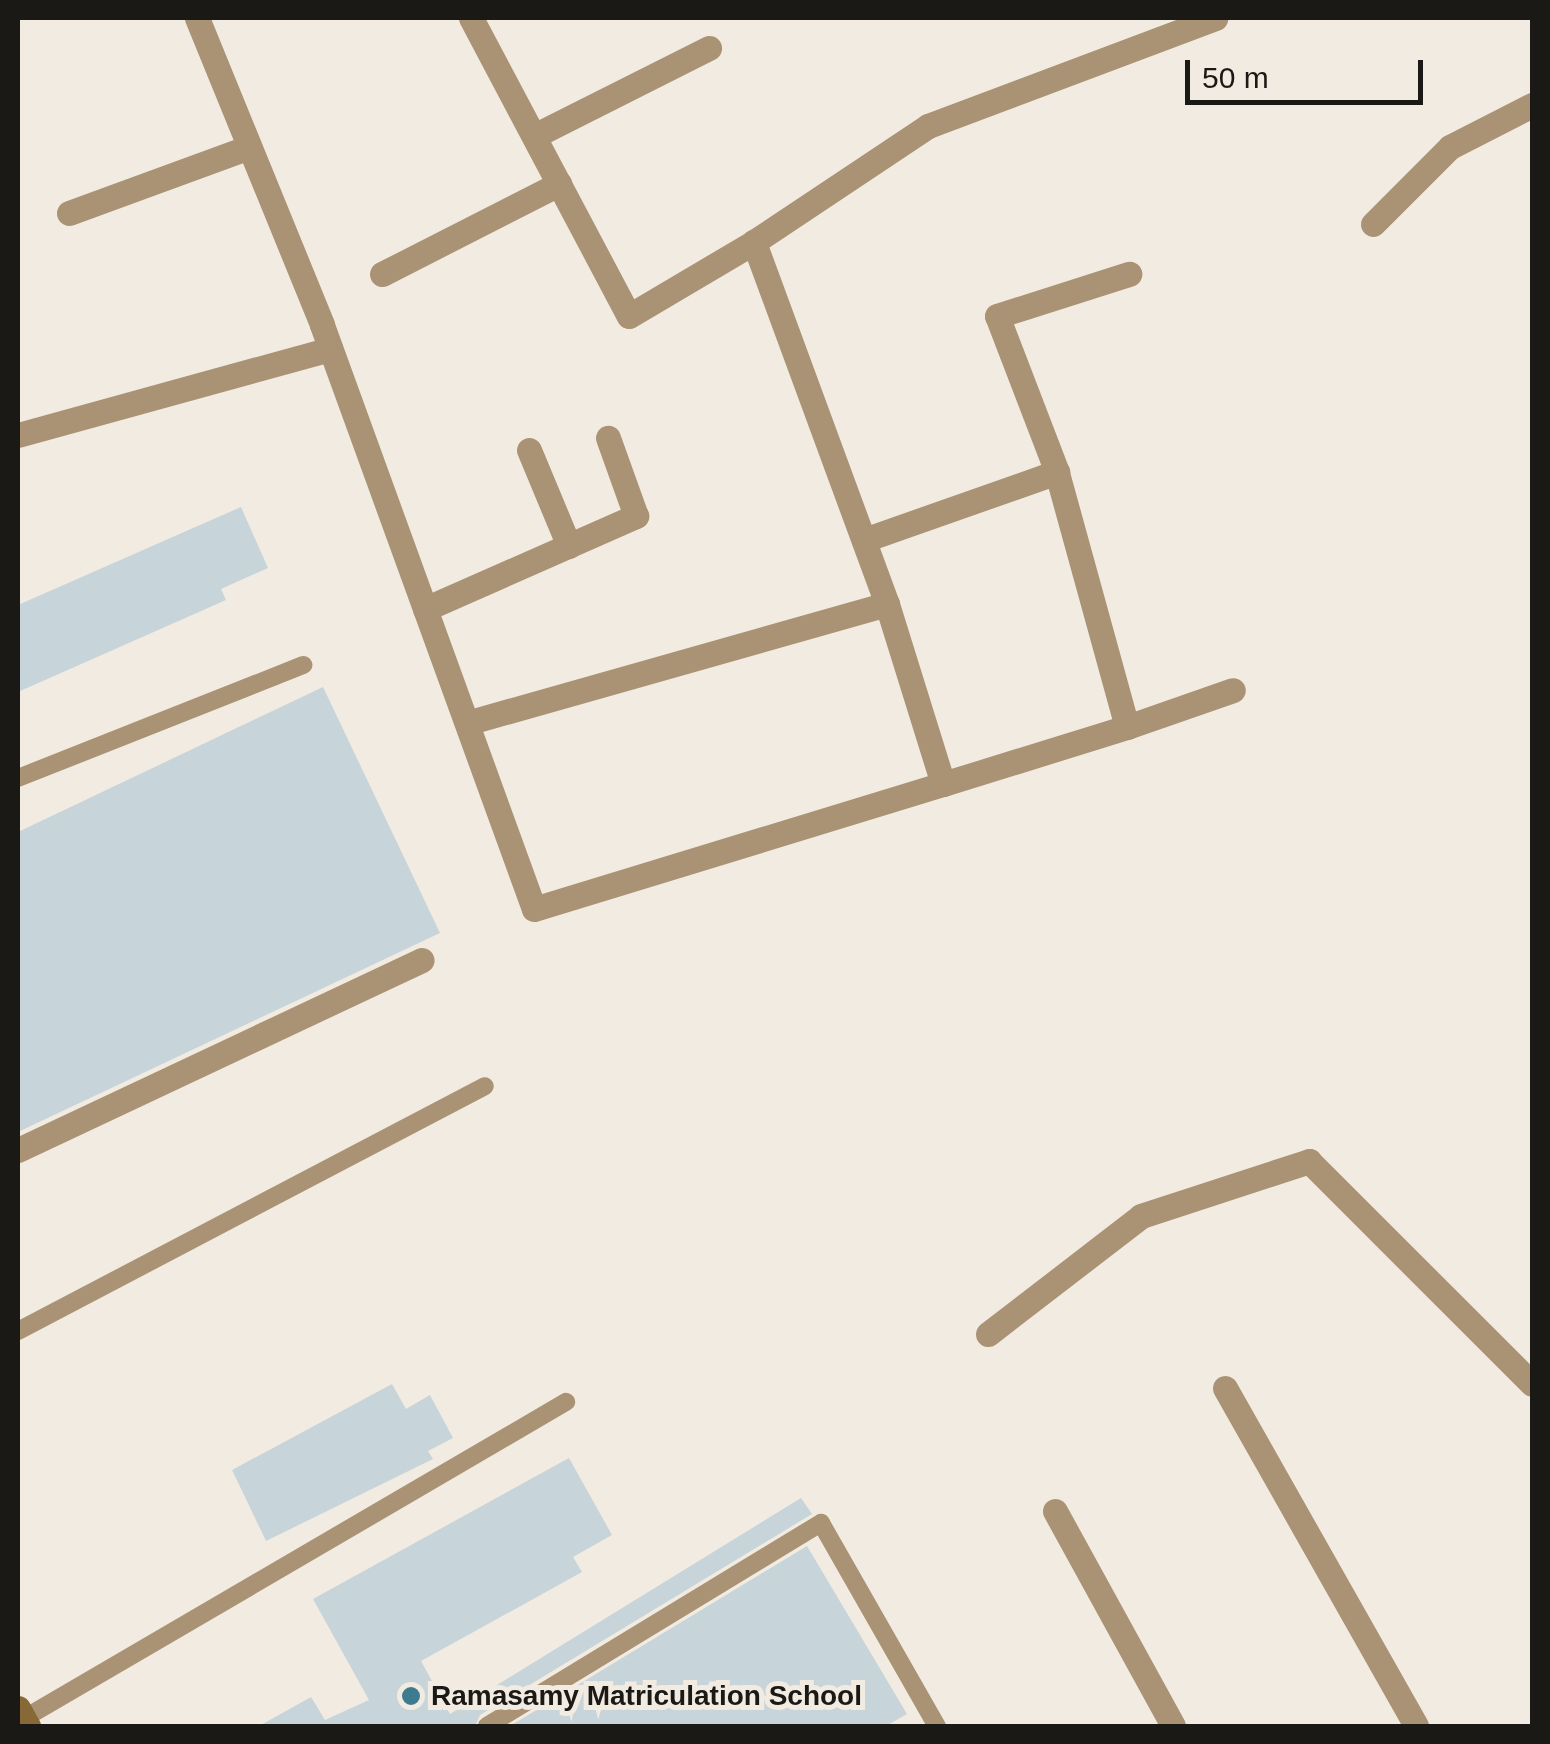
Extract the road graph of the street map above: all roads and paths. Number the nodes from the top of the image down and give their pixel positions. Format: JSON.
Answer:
{"nodes":[{"id":1,"x":197,"y":18,"type":"edge"},
{"id":2,"x":471,"y":18,"type":"edge"},
{"id":3,"x":1214,"y":18,"type":"edge"},
{"id":4,"x":709,"y":48,"type":"dead end"},
{"id":5,"x":1532,"y":105,"type":"edge"},
{"id":6,"x":534,"y":136,"type":"junction"},
{"id":7,"x":249,"y":147,"type":"junction"},
{"id":8,"x":560,"y":184,"type":"junction"},
{"id":9,"x":69,"y":214,"type":"dead end"},
{"id":10,"x":1373,"y":224,"type":"dead end"},
{"id":11,"x":754,"y":242,"type":"junction"},
{"id":12,"x":382,"y":274,"type":"dead end"},
{"id":13,"x":1129,"y":274,"type":"dead end"},
{"id":14,"x":330,"y":348,"type":"junction"},
{"id":15,"x":18,"y":435,"type":"edge"},
{"id":16,"x":608,"y":438,"type":"dead end"},
{"id":17,"x":529,"y":450,"type":"dead end"},
{"id":18,"x":1057,"y":472,"type":"junction"},
{"id":19,"x":864,"y":540,"type":"junction"},
{"id":20,"x":568,"y":546,"type":"junction"},
{"id":21,"x":887,"y":604,"type":"junction"},
{"id":22,"x":424,"y":609,"type":"junction"},
{"id":23,"x":303,"y":665,"type":"dead end"},
{"id":24,"x":1233,"y":690,"type":"dead end"},
{"id":25,"x":469,"y":722,"type":"junction"},
{"id":26,"x":1127,"y":727,"type":"junction"},
{"id":27,"x":18,"y":778,"type":"edge"},
{"id":28,"x":943,"y":784,"type":"junction"},
{"id":29,"x":422,"y":960,"type":"dead end"},
{"id":30,"x":485,"y":1086,"type":"dead end"},
{"id":31,"x":18,"y":1150,"type":"edge"},
{"id":32,"x":18,"y":1331,"type":"edge"},
{"id":33,"x":988,"y":1334,"type":"dead end"},
{"id":34,"x":1532,"y":1384,"type":"edge"},
{"id":35,"x":1225,"y":1388,"type":"dead end"},
{"id":36,"x":566,"y":1402,"type":"dead end"},
{"id":37,"x":1055,"y":1511,"type":"dead end"},
{"id":38,"x":23,"y":1718,"type":"edge"},
{"id":39,"x":487,"y":1726,"type":"edge"},
{"id":40,"x":937,"y":1726,"type":"edge"},
{"id":41,"x":1173,"y":1726,"type":"edge"},
{"id":42,"x":1416,"y":1726,"type":"edge"}],
"edges":[{"from":1,"to":7,"type":"street"},
{"from":2,"to":6,"type":"street"},
{"from":3,"to":11,"type":"street"},
{"from":4,"to":6,"type":"street"},
{"from":5,"to":10,"type":"street"},
{"from":6,"to":8,"type":"street"},
{"from":7,"to":9,"type":"street"},
{"from":7,"to":14,"type":"street"},
{"from":8,"to":11,"type":"street"},
{"from":8,"to":12,"type":"street"},
{"from":11,"to":19,"type":"street"},
{"from":13,"to":18,"type":"street"},
{"from":14,"to":15,"type":"street"},
{"from":14,"to":22,"type":"street"},
{"from":16,"to":20,"type":"street"},
{"from":17,"to":20,"type":"street"},
{"from":18,"to":19,"type":"street"},
{"from":18,"to":26,"type":"street"},
{"from":19,"to":21,"type":"street"},
{"from":20,"to":22,"type":"street"},
{"from":21,"to":25,"type":"street"},
{"from":21,"to":28,"type":"street"},
{"from":22,"to":25,"type":"street"},
{"from":23,"to":27,"type":"lane"},
{"from":24,"to":26,"type":"street"},
{"from":25,"to":28,"type":"street"},
{"from":26,"to":28,"type":"street"},
{"from":29,"to":31,"type":"street"},
{"from":30,"to":32,"type":"lane"},
{"from":33,"to":34,"type":"street"},
{"from":35,"to":42,"type":"street"},
{"from":36,"to":38,"type":"lane"},
{"from":37,"to":41,"type":"street"},
{"from":39,"to":40,"type":"lane"}]}
